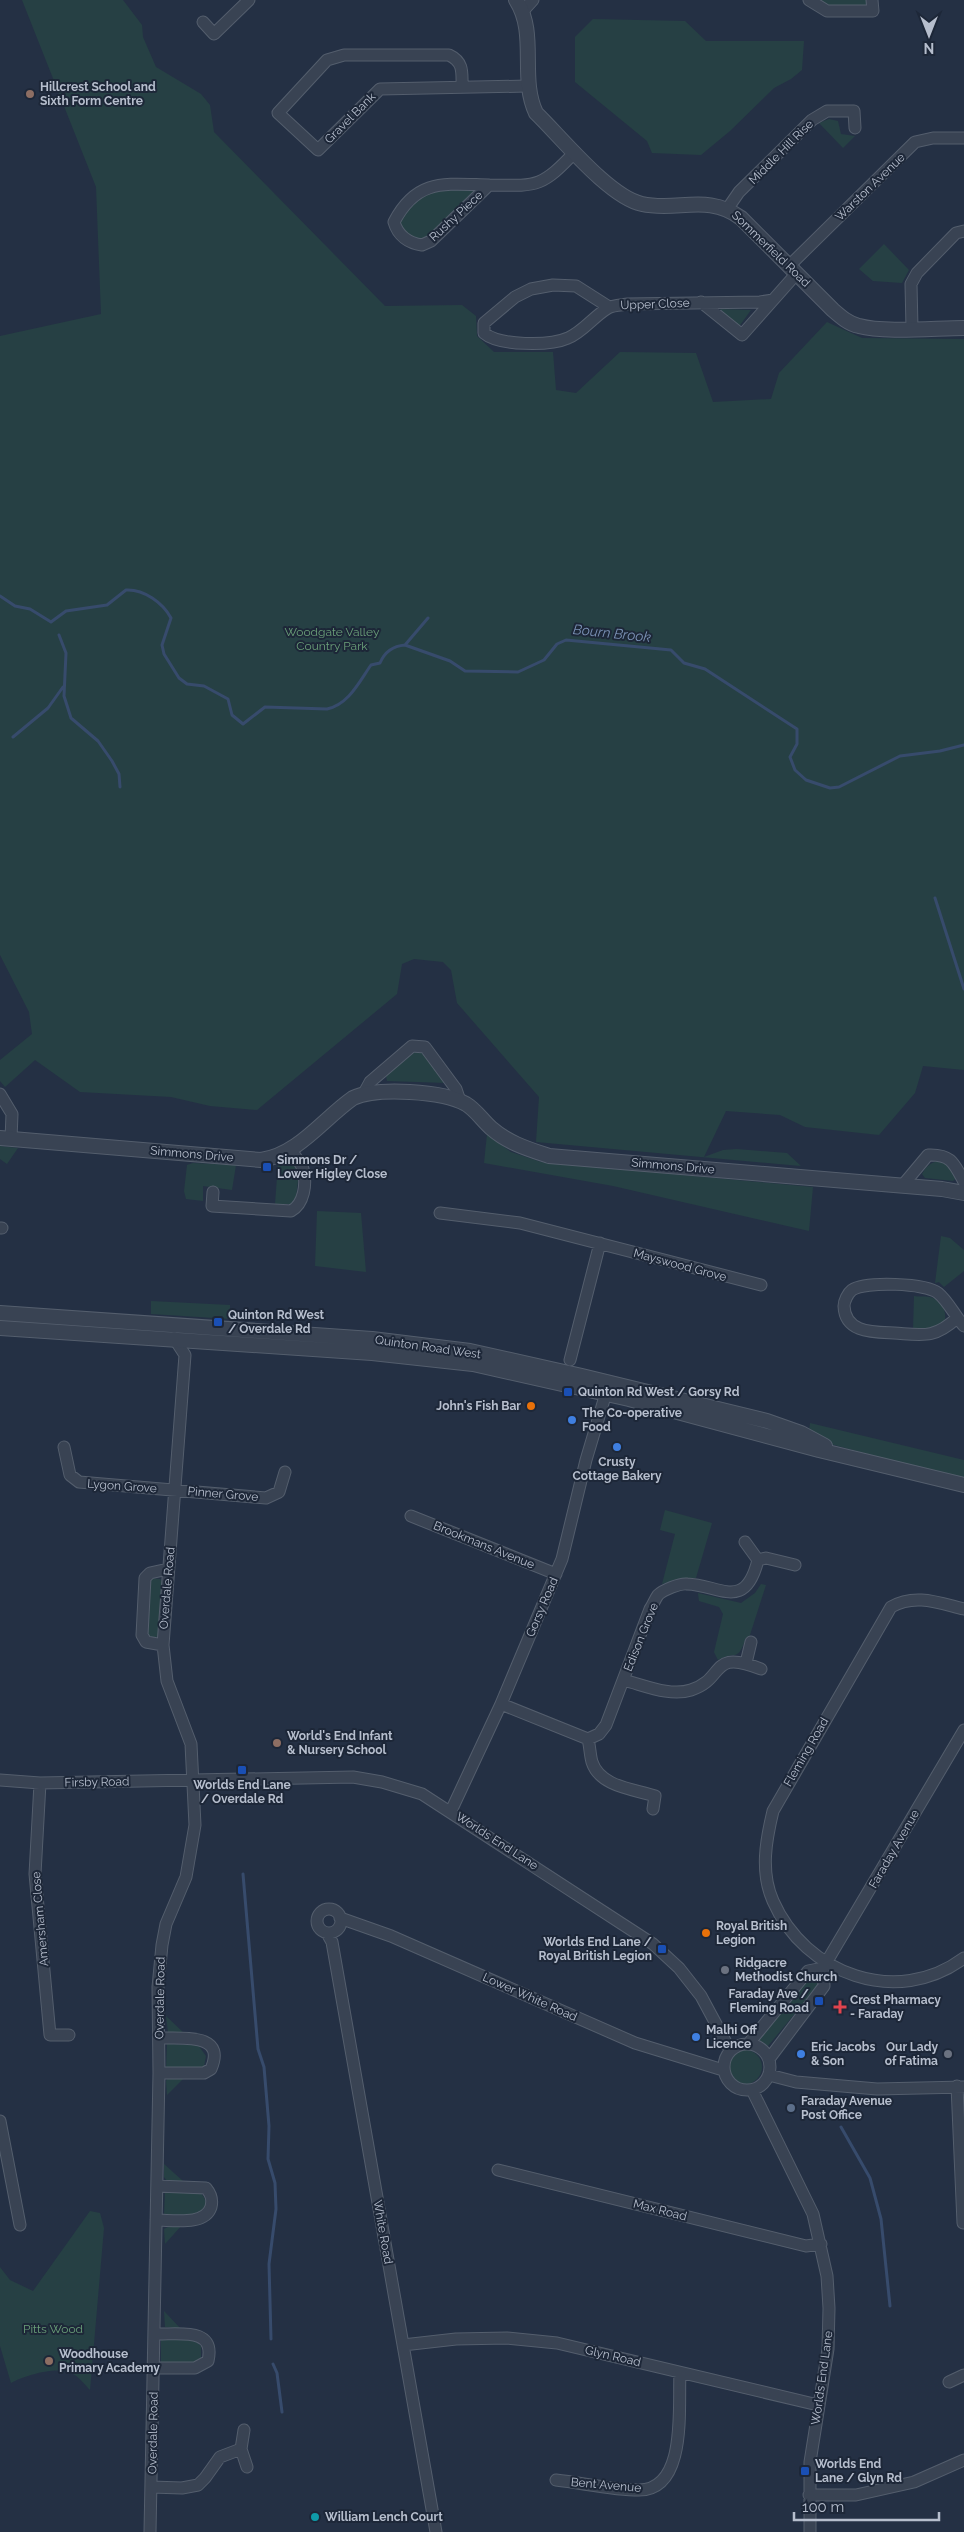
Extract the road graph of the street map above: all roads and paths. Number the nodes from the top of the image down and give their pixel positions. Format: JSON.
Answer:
{"nodes":[{"id":1,"x":249,"y":0,"type":"edge"},
{"id":2,"x":533,"y":0,"type":"edge"},
{"id":3,"x":810,"y":0,"type":"edge"},
{"id":4,"x":872,"y":0,"type":"edge"},
{"id":5,"x":520,"y":5,"type":"edge"},
{"id":6,"x":203,"y":22,"type":"dead end"},
{"id":7,"x":528,"y":86,"type":"junction"},
{"id":8,"x":462,"y":87,"type":"junction"},
{"id":9,"x":855,"y":128,"type":"dead end"},
{"id":10,"x":964,"y":138,"type":"edge"},
{"id":11,"x":575,"y":152,"type":"junction"},
{"id":12,"x":489,"y":185,"type":"junction"},
{"id":13,"x":728,"y":208,"type":"junction"},
{"id":14,"x":964,"y":231,"type":"edge"},
{"id":15,"x":793,"y":270,"type":"junction"},
{"id":16,"x":773,"y":300,"type":"junction"},
{"id":17,"x":701,"y":302,"type":"junction"},
{"id":18,"x":610,"y":307,"type":"junction"},
{"id":19,"x":912,"y":328,"type":"junction"},
{"id":20,"x":964,"y":328,"type":"edge"},
{"id":21,"x":364,"y":1093,"type":"junction"},
{"id":22,"x":0,"y":1094,"type":"edge"},
{"id":23,"x":460,"y":1101,"type":"junction"},
{"id":24,"x":6,"y":1138,"type":"edge"},
{"id":25,"x":290,"y":1149,"type":"junction"},
{"id":26,"x":964,"y":1182,"type":"edge"},
{"id":27,"x":902,"y":1186,"type":"junction"},
{"id":28,"x":213,"y":1192,"type":"dead end"},
{"id":29,"x":964,"y":1193,"type":"edge"},
{"id":30,"x":440,"y":1214,"type":"dead end"},
{"id":31,"x":600,"y":1243,"type":"junction"},
{"id":32,"x":761,"y":1285,"type":"dead end"},
{"id":33,"x":0,"y":1313,"type":"edge"},
{"id":34,"x":961,"y":1322,"type":"edge"},
{"id":35,"x":0,"y":1328,"type":"edge"},
{"id":36,"x":174,"y":1331,"type":"junction"},
{"id":37,"x":201,"y":1333,"type":"junction"},
{"id":38,"x":185,"y":1355,"type":"junction"},
{"id":39,"x":570,"y":1360,"type":"junction"},
{"id":40,"x":549,"y":1368,"type":"junction"},
{"id":41,"x":589,"y":1377,"type":"junction"},
{"id":42,"x":565,"y":1384,"type":"junction"},
{"id":43,"x":606,"y":1393,"type":"junction"},
{"id":44,"x":64,"y":1447,"type":"dead end"},
{"id":45,"x":841,"y":1455,"type":"junction"},
{"id":46,"x":285,"y":1472,"type":"dead end"},
{"id":47,"x":964,"y":1486,"type":"edge"},
{"id":48,"x":176,"y":1490,"type":"junction"},
{"id":49,"x":411,"y":1516,"type":"dead end"},
{"id":50,"x":745,"y":1542,"type":"dead end"},
{"id":51,"x":758,"y":1560,"type":"junction"},
{"id":52,"x":795,"y":1565,"type":"dead end"},
{"id":53,"x":168,"y":1569,"type":"junction"},
{"id":54,"x":556,"y":1574,"type":"junction"},
{"id":55,"x":964,"y":1610,"type":"edge"},
{"id":56,"x":751,"y":1642,"type":"dead end"},
{"id":57,"x":163,"y":1645,"type":"junction"},
{"id":58,"x":746,"y":1663,"type":"junction"},
{"id":59,"x":761,"y":1669,"type":"dead end"},
{"id":60,"x":623,"y":1680,"type":"junction"},
{"id":61,"x":501,"y":1704,"type":"junction"},
{"id":62,"x":964,"y":1730,"type":"edge"},
{"id":63,"x":588,"y":1739,"type":"junction"},
{"id":64,"x":0,"y":1780,"type":"edge"},
{"id":65,"x":194,"y":1781,"type":"junction"},
{"id":66,"x":40,"y":1783,"type":"junction"},
{"id":67,"x":653,"y":1809,"type":"dead end"},
{"id":68,"x":451,"y":1811,"type":"junction"},
{"id":69,"x":340,"y":1918,"type":"junction"},
{"id":70,"x":327,"y":1933,"type":"junction"},
{"id":71,"x":964,"y":1958,"type":"edge"},
{"id":72,"x":825,"y":1966,"type":"junction"},
{"id":73,"x":69,"y":2035,"type":"dead end"},
{"id":74,"x":159,"y":2038,"type":"junction"},
{"id":75,"x":749,"y":2043,"type":"junction"},
{"id":76,"x":730,"y":2050,"type":"junction"},
{"id":77,"x":769,"y":2059,"type":"junction"},
{"id":78,"x":723,"y":2070,"type":"junction"},
{"id":79,"x":159,"y":2073,"type":"junction"},
{"id":80,"x":769,"y":2075,"type":"junction"},
{"id":81,"x":960,"y":2086,"type":"edge"},
{"id":82,"x":752,"y":2090,"type":"junction"},
{"id":83,"x":0,"y":2121,"type":"edge"},
{"id":84,"x":498,"y":2170,"type":"dead end"},
{"id":85,"x":157,"y":2186,"type":"junction"},
{"id":86,"x":156,"y":2220,"type":"junction"},
{"id":87,"x":963,"y":2224,"type":"dead end"},
{"id":88,"x":20,"y":2225,"type":"dead end"},
{"id":89,"x":821,"y":2244,"type":"junction"},
{"id":90,"x":154,"y":2334,"type":"junction"},
{"id":91,"x":403,"y":2345,"type":"junction"},
{"id":92,"x":154,"y":2368,"type":"junction"},
{"id":93,"x":680,"y":2372,"type":"junction"},
{"id":94,"x":964,"y":2375,"type":"edge"},
{"id":95,"x":949,"y":2382,"type":"dead end"},
{"id":96,"x":818,"y":2405,"type":"junction"},
{"id":97,"x":244,"y":2430,"type":"dead end"},
{"id":98,"x":241,"y":2449,"type":"junction"},
{"id":99,"x":964,"y":2460,"type":"edge"},
{"id":100,"x":247,"y":2467,"type":"dead end"},
{"id":101,"x":556,"y":2480,"type":"dead end"},
{"id":102,"x":151,"y":2487,"type":"junction"},
{"id":103,"x":809,"y":2495,"type":"junction"},
{"id":104,"x":150,"y":2532,"type":"edge"},
{"id":105,"x":436,"y":2532,"type":"edge"},
{"id":106,"x":810,"y":2532,"type":"edge"}],
"edges":[{"from":1,"to":6,"type":"street"},
{"from":2,"to":5,"type":"street"},
{"from":3,"to":4,"type":"street"},
{"from":5,"to":7,"type":"street","name":"Sommerfield Road"},
{"from":7,"to":8,"type":"street","name":"Gravel Bank"},
{"from":7,"to":11,"type":"street","name":"Sommerfield Road"},
{"from":8,"to":8,"type":"street","name":"Gravel Bank"},
{"from":9,"to":13,"type":"street","name":"Middle Hill Rise"},
{"from":10,"to":15,"type":"street","name":"Warston Avenue"},
{"from":11,"to":12,"type":"street","name":"Rushy Piece"},
{"from":11,"to":13,"type":"street","name":"Sommerfield Road"},
{"from":12,"to":12,"type":"street","name":"Rushy Piece"},
{"from":13,"to":15,"type":"street","name":"Sommerfield Road"},
{"from":14,"to":19,"type":"street"},
{"from":15,"to":16,"type":"street","name":"Upper Close"},
{"from":15,"to":19,"type":"street","name":"Sommerfield Road"},
{"from":16,"to":17,"type":"street","name":"Upper Close"},
{"from":16,"to":17,"type":"street","name":"Upper Close"},
{"from":17,"to":18,"type":"street","name":"Upper Close"},
{"from":18,"to":18,"type":"street","name":"Upper Close"},
{"from":19,"to":20,"type":"street","name":"Sommerfield Road"},
{"from":21,"to":23,"type":"street","name":"Simmons Drive"},
{"from":21,"to":23,"type":"street","name":"Simmons Drive"},
{"from":21,"to":25,"type":"street","name":"Simmons Drive"},
{"from":22,"to":24,"type":"street"},
{"from":23,"to":27,"type":"street","name":"Simmons Drive"},
{"from":24,"to":25,"type":"street","name":"Simmons Drive"},
{"from":25,"to":28,"type":"street"},
{"from":26,"to":27,"type":"street"},
{"from":27,"to":29,"type":"street","name":"Simmons Drive"},
{"from":30,"to":31,"type":"street","name":"Mayswood Grove"},
{"from":31,"to":32,"type":"street","name":"Mayswood Grove"},
{"from":31,"to":39,"type":"street"},
{"from":33,"to":36,"type":"street","name":"Quinton Road West"},
{"from":34,"to":34,"type":"street"},
{"from":35,"to":36,"type":"street","name":"Quinton Road West"},
{"from":36,"to":37,"type":"street","name":"Quinton Road West"},
{"from":36,"to":38,"type":"street"},
{"from":37,"to":38,"type":"street"},
{"from":37,"to":40,"type":"street","name":"Quinton Road West"},
{"from":37,"to":42,"type":"street","name":"Quinton Road West"},
{"from":38,"to":48,"type":"street","name":"Overdale Road"},
{"from":39,"to":40,"type":"street"},
{"from":39,"to":41,"type":"street"},
{"from":40,"to":41,"type":"street","name":"Quinton Road West"},
{"from":40,"to":42,"type":"street"},
{"from":41,"to":43,"type":"street"},
{"from":41,"to":45,"type":"street","name":"Quinton Road West"},
{"from":42,"to":43,"type":"street","name":"Quinton Road West"},
{"from":43,"to":45,"type":"street","name":"Quinton Road West"},
{"from":43,"to":54,"type":"street","name":"Gorsy Road"},
{"from":44,"to":48,"type":"street","name":"Lygon Grove"},
{"from":45,"to":47,"type":"street","name":"Quinton Road West"},
{"from":46,"to":48,"type":"street","name":"Pinner Grove"},
{"from":48,"to":53,"type":"street","name":"Overdale Road"},
{"from":49,"to":54,"type":"street","name":"Brookmans Avenue"},
{"from":50,"to":51,"type":"street"},
{"from":51,"to":52,"type":"street"},
{"from":51,"to":60,"type":"street","name":"Edison Grove"},
{"from":53,"to":57,"type":"street","name":"Overdale Road"},
{"from":53,"to":57,"type":"street"},
{"from":54,"to":61,"type":"street","name":"Gorsy Road"},
{"from":55,"to":72,"type":"street","name":"Fleming Road"},
{"from":56,"to":58,"type":"street"},
{"from":57,"to":65,"type":"street","name":"Overdale Road"},
{"from":58,"to":59,"type":"street","name":"Edison Grove"},
{"from":58,"to":60,"type":"street","name":"Edison Grove"},
{"from":60,"to":63,"type":"street","name":"Edison Grove"},
{"from":61,"to":63,"type":"street"},
{"from":61,"to":68,"type":"street","name":"Gorsy Road"},
{"from":62,"to":72,"type":"street","name":"Faraday Avenue"},
{"from":63,"to":67,"type":"street"},
{"from":64,"to":66,"type":"street","name":"Firsby Road"},
{"from":65,"to":66,"type":"street","name":"Firsby Road"},
{"from":65,"to":68,"type":"street","name":"Worlds End Lane"},
{"from":65,"to":74,"type":"street","name":"Overdale Road"},
{"from":66,"to":73,"type":"street","name":"Amersham Close"},
{"from":68,"to":76,"type":"street","name":"Worlds End Lane"},
{"from":69,"to":70,"type":"street"},
{"from":69,"to":70,"type":"street","name":"White Road"},
{"from":69,"to":78,"type":"street","name":"Lower White Road"},
{"from":70,"to":91,"type":"street","name":"White Road"},
{"from":71,"to":72,"type":"street"},
{"from":72,"to":75,"type":"street"},
{"from":72,"to":77,"type":"street","name":"Faraday Avenue"},
{"from":74,"to":79,"type":"street","name":"Overdale Road"},
{"from":74,"to":79,"type":"street"},
{"from":75,"to":76,"type":"street"},
{"from":75,"to":77,"type":"street"},
{"from":76,"to":78,"type":"street"},
{"from":77,"to":80,"type":"street"},
{"from":78,"to":82,"type":"street"},
{"from":79,"to":85,"type":"street","name":"Overdale Road"},
{"from":80,"to":81,"type":"street"},
{"from":80,"to":82,"type":"street"},
{"from":81,"to":87,"type":"street"},
{"from":82,"to":89,"type":"street","name":"Worlds End Lane"},
{"from":83,"to":88,"type":"street"},
{"from":84,"to":89,"type":"street","name":"Max Road"},
{"from":85,"to":86,"type":"street","name":"Overdale Road"},
{"from":85,"to":86,"type":"street"},
{"from":86,"to":90,"type":"street","name":"Overdale Road"},
{"from":89,"to":96,"type":"street","name":"Worlds End Lane"},
{"from":90,"to":92,"type":"street","name":"Overdale Road"},
{"from":90,"to":92,"type":"street"},
{"from":91,"to":93,"type":"street","name":"Glyn Road"},
{"from":91,"to":105,"type":"street","name":"White Road"},
{"from":92,"to":102,"type":"street","name":"Overdale Road"},
{"from":93,"to":96,"type":"street","name":"Glyn Road"},
{"from":93,"to":101,"type":"street","name":"Bent Avenue"},
{"from":94,"to":95,"type":"street"},
{"from":96,"to":103,"type":"street","name":"Worlds End Lane"},
{"from":97,"to":98,"type":"street"},
{"from":98,"to":100,"type":"street"},
{"from":98,"to":102,"type":"street"},
{"from":99,"to":103,"type":"street"},
{"from":102,"to":104,"type":"street","name":"Overdale Road"},
{"from":103,"to":106,"type":"street","name":"Worlds End Lane"}]}
